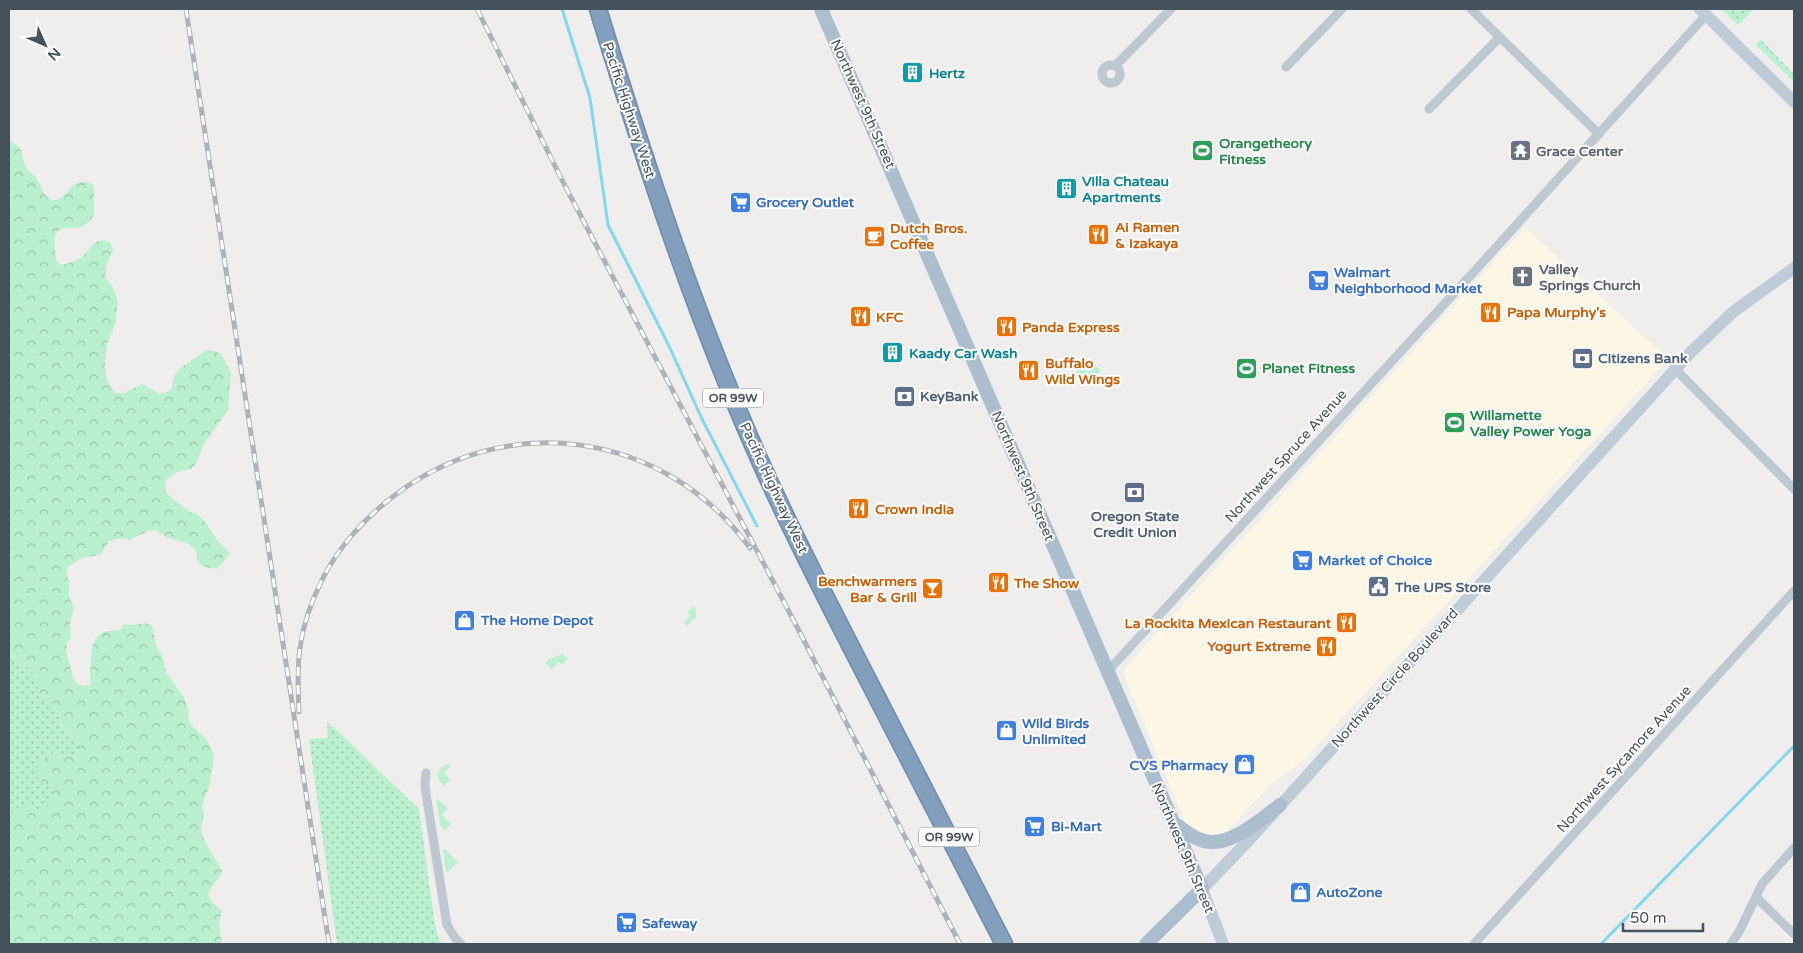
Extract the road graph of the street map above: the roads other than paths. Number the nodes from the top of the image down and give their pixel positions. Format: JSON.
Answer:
{"nodes":[{"id":1,"x":598,"y":9,"type":"edge"},
{"id":2,"x":821,"y":9,"type":"edge"},
{"id":3,"x":1171,"y":9,"type":"edge"},
{"id":4,"x":1342,"y":9,"type":"edge"},
{"id":5,"x":1471,"y":9,"type":"edge"},
{"id":6,"x":1703,"y":12,"type":"edge"},
{"id":7,"x":1500,"y":37,"type":"junction"},
{"id":8,"x":1115,"y":66,"type":"dead end"},
{"id":9,"x":1286,"y":67,"type":"dead end"},
{"id":10,"x":1794,"y":102,"type":"edge"},
{"id":11,"x":1429,"y":109,"type":"dead end"},
{"id":12,"x":1599,"y":134,"type":"junction"},
{"id":13,"x":1794,"y":268,"type":"edge"},
{"id":14,"x":1675,"y":370,"type":"junction"},
{"id":15,"x":1794,"y":488,"type":"edge"},
{"id":16,"x":1794,"y":591,"type":"edge"},
{"id":17,"x":1108,"y":671,"type":"junction"},
{"id":18,"x":426,"y":774,"type":"dead end"},
{"id":19,"x":1280,"y":805,"type":"junction"},
{"id":20,"x":1172,"y":821,"type":"junction"},
{"id":21,"x":1794,"y":848,"type":"edge"},
{"id":22,"x":1202,"y":889,"type":"junction"},
{"id":23,"x":1756,"y":896,"type":"junction"},
{"id":24,"x":1794,"y":934,"type":"edge"},
{"id":25,"x":461,"y":944,"type":"edge"},
{"id":26,"x":1004,"y":944,"type":"edge"},
{"id":27,"x":1146,"y":944,"type":"edge"},
{"id":28,"x":1223,"y":944,"type":"edge"},
{"id":29,"x":1474,"y":944,"type":"edge"},
{"id":30,"x":1731,"y":944,"type":"edge"}],
"edges":[{"from":1,"to":26,"type":"highway","name":"Pacific Highway West","number":"OR 99W"},
{"from":2,"to":17,"type":"main road","name":"Northwest 9th Street"},
{"from":3,"to":8,"type":"street"},
{"from":4,"to":9,"type":"street"},
{"from":5,"to":7,"type":"street"},
{"from":6,"to":10,"type":"main road"},
{"from":6,"to":12,"type":"street","name":"Northwest Spruce Avenue"},
{"from":7,"to":11,"type":"street"},
{"from":7,"to":12,"type":"street"},
{"from":12,"to":17,"type":"street","name":"Northwest Spruce Avenue"},
{"from":13,"to":14,"type":"main road","name":"Northwest Circle Boulevard"},
{"from":14,"to":15,"type":"street"},
{"from":14,"to":19,"type":"main road","name":"Northwest Circle Boulevard"},
{"from":16,"to":29,"type":"street","name":"Northwest Sycamore Avenue"},
{"from":17,"to":20,"type":"main road","name":"Northwest 9th Street"},
{"from":18,"to":25,"type":"street"},
{"from":19,"to":20,"type":"main road"},
{"from":19,"to":22,"type":"main road","name":"Northwest Circle Boulevard"},
{"from":20,"to":22,"type":"main road","name":"Northwest 9th Street"},
{"from":21,"to":23,"type":"street"},
{"from":22,"to":27,"type":"main road","name":"Northwest Circle Boulevard"},
{"from":22,"to":28,"type":"main road","name":"Northwest 9th Street"},
{"from":23,"to":24,"type":"street"},
{"from":23,"to":30,"type":"street"}]}
